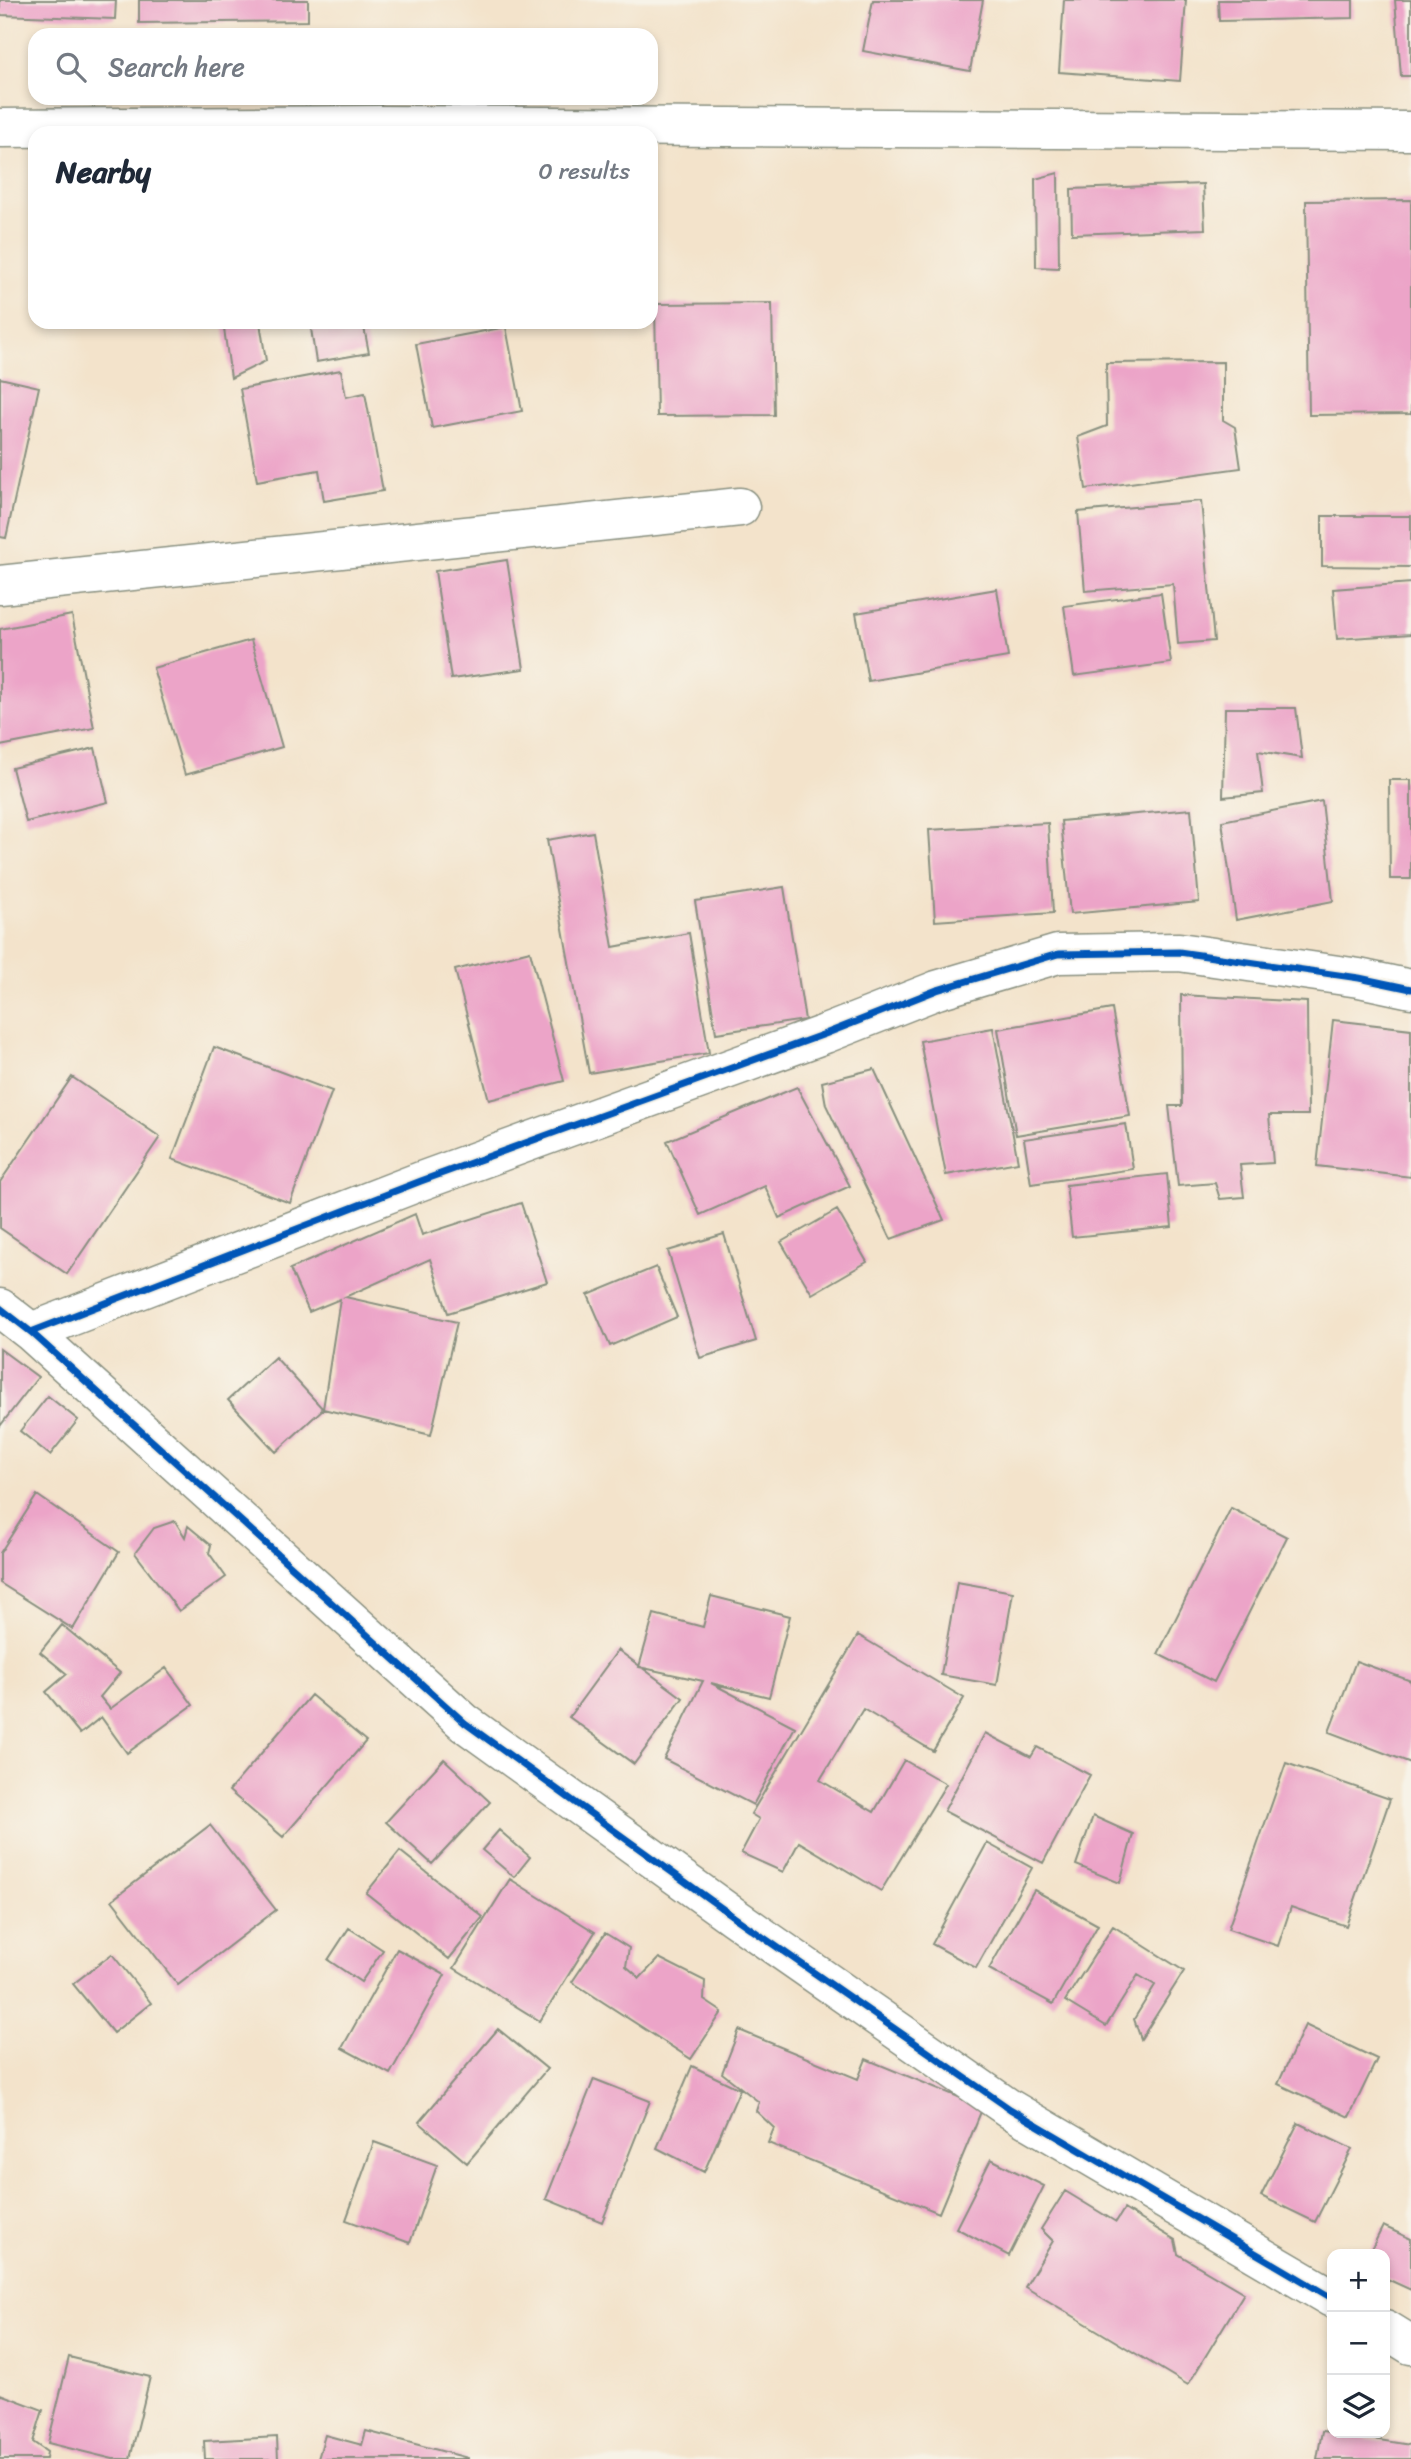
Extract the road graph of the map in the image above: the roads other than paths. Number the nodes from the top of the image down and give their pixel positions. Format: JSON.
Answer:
{"nodes":[{"id":1,"x":264,"y":126,"type":"edge"},
{"id":2,"x":565,"y":126,"type":"edge"},
{"id":3,"x":658,"y":127,"type":"edge"},
{"id":4,"x":0,"y":128,"type":"edge"},
{"id":5,"x":28,"y":128,"type":"edge"},
{"id":6,"x":1411,"y":131,"type":"edge"},
{"id":7,"x":740,"y":506,"type":"dead end"},
{"id":8,"x":0,"y":585,"type":"edge"},
{"id":9,"x":1411,"y":989,"type":"edge"},
{"id":10,"x":0,"y":1308,"type":"edge"},
{"id":11,"x":31,"y":1332,"type":"junction"},
{"id":12,"x":1327,"y":2295,"type":"edge"},
{"id":13,"x":1390,"y":2332,"type":"edge"},
{"id":14,"x":1411,"y":2344,"type":"edge"}],
"edges":[{"from":1,"to":2,"type":"street"},
{"from":3,"to":6,"type":"street"},
{"from":4,"to":5,"type":"street"},
{"from":7,"to":8,"type":"street"},
{"from":9,"to":11,"type":"street"},
{"from":10,"to":11,"type":"street"},
{"from":11,"to":12,"type":"street"},
{"from":13,"to":14,"type":"street"}]}
